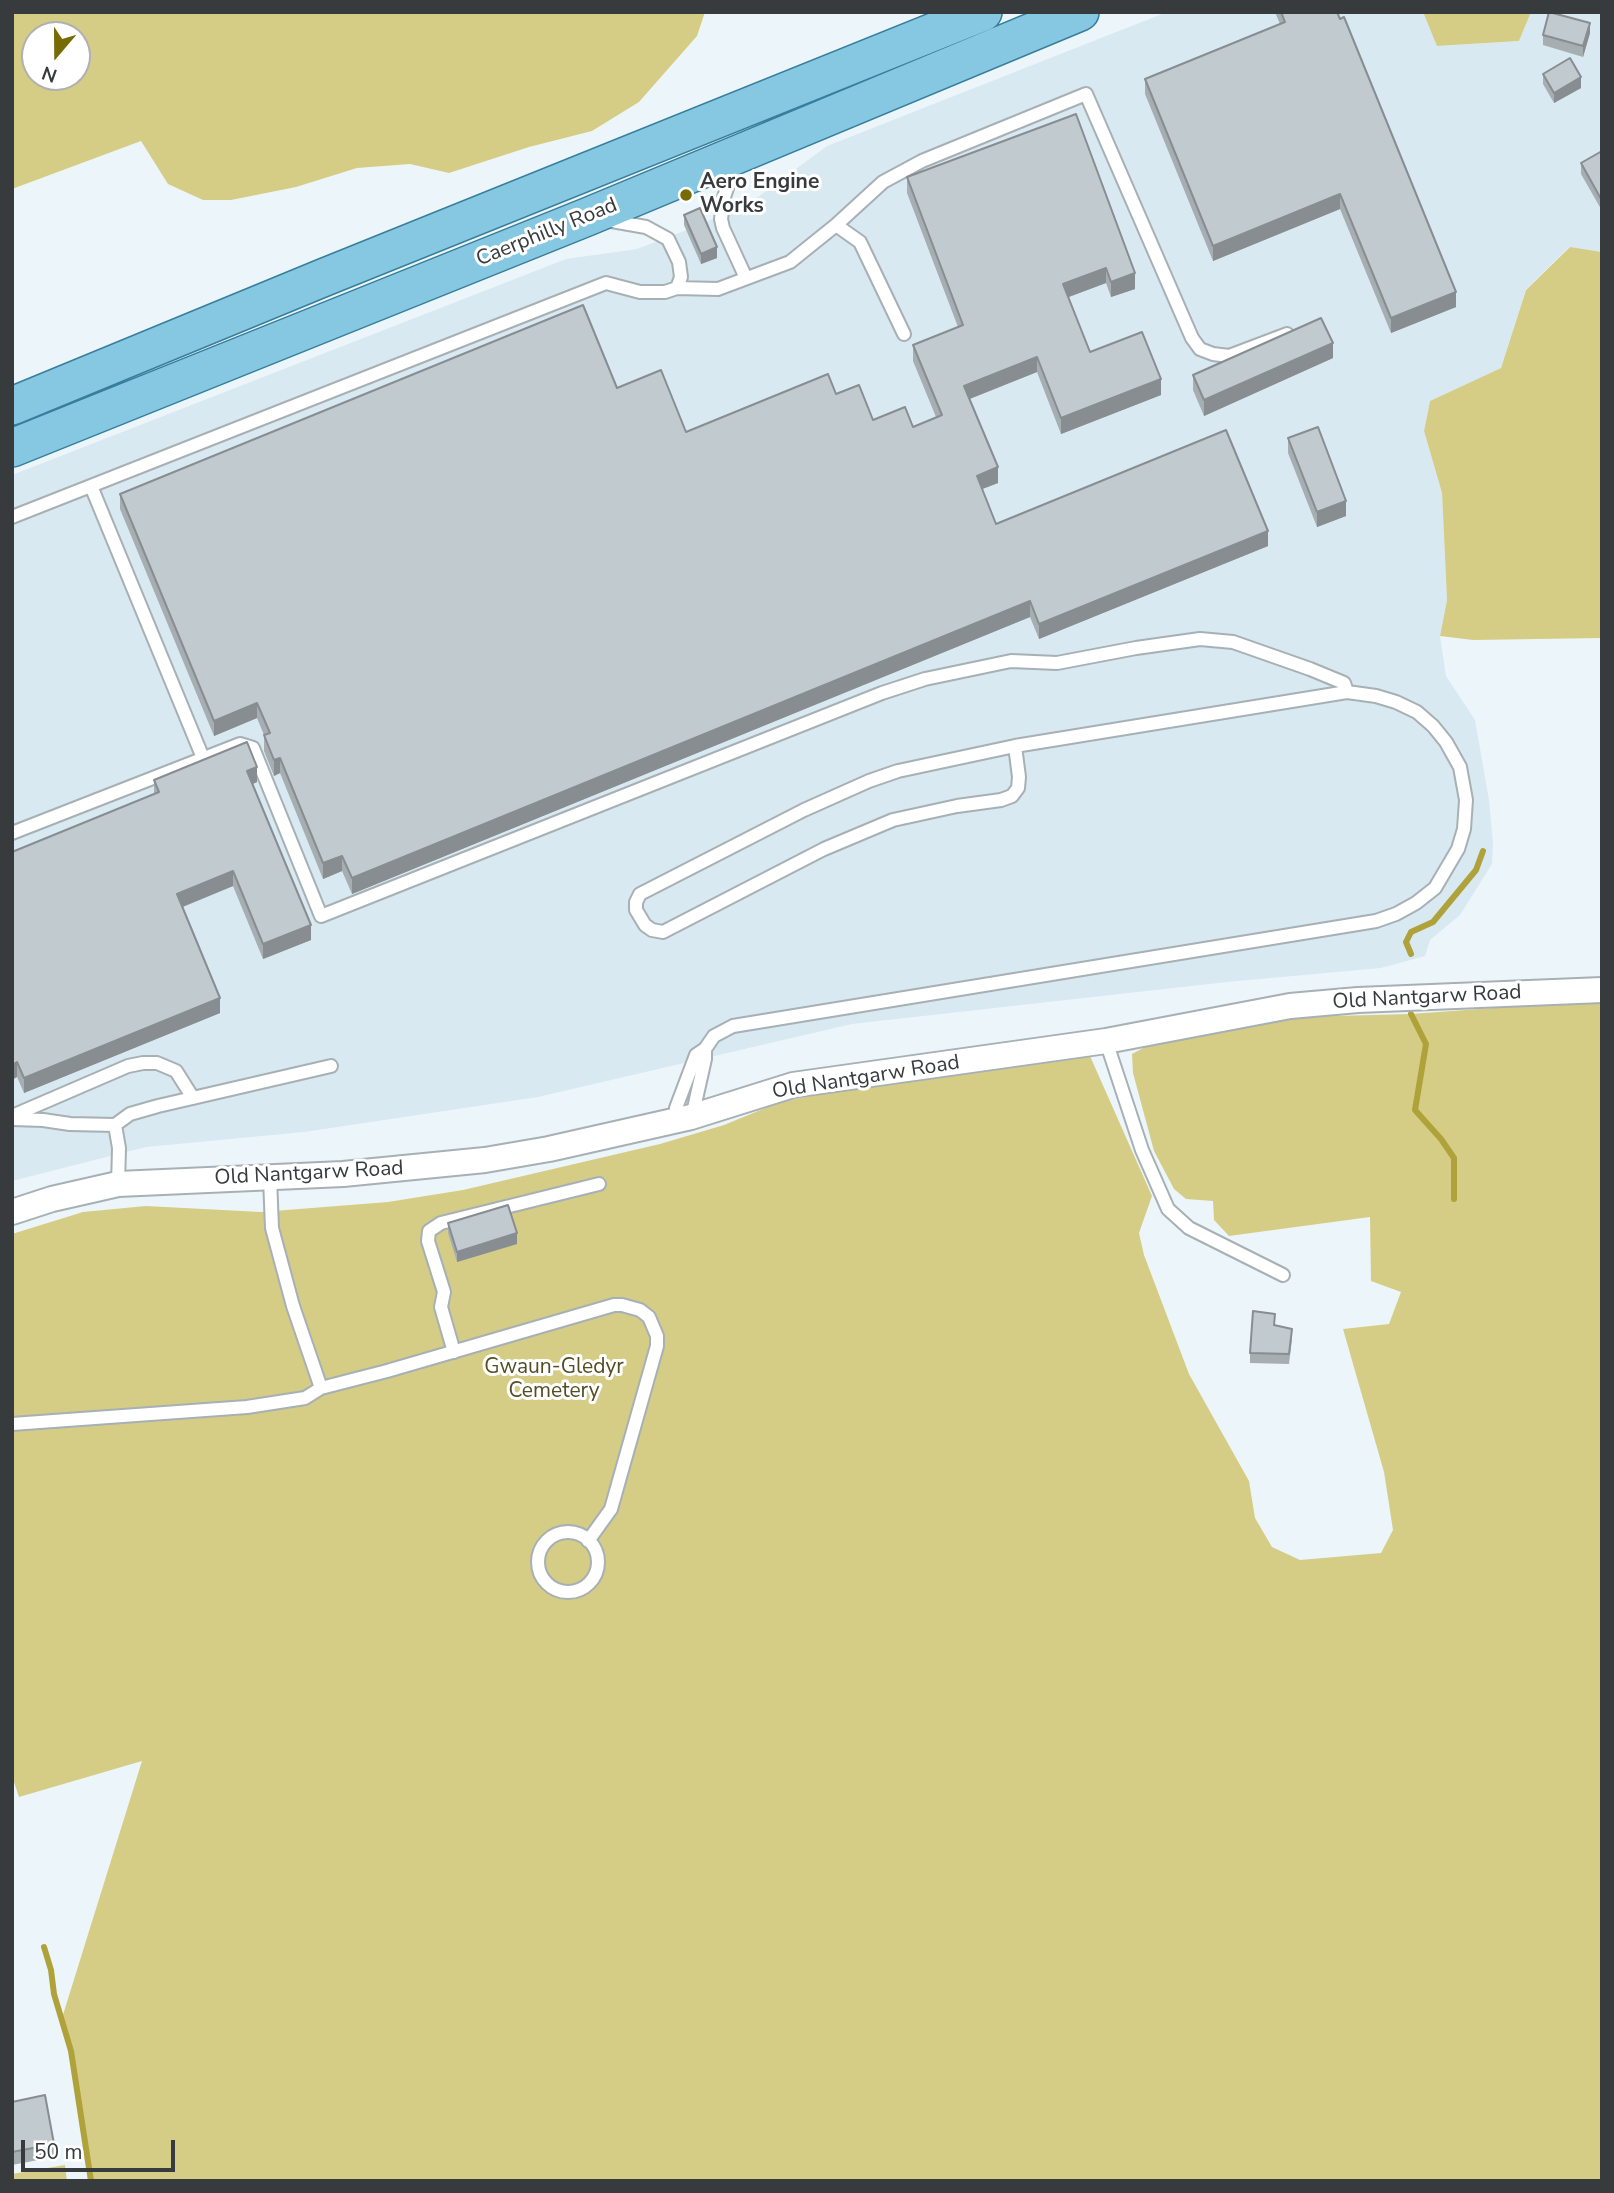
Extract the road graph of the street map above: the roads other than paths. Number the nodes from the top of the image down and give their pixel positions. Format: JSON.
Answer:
{"nodes":[{"id":1,"x":983,"y":12,"type":"edge"},
{"id":2,"x":1080,"y":12,"type":"edge"},
{"id":3,"x":738,"y":155,"type":"junction"},
{"id":4,"x":587,"y":217,"type":"junction"},
{"id":5,"x":836,"y":225,"type":"junction"},
{"id":6,"x":746,"y":278,"type":"junction"},
{"id":7,"x":677,"y":288,"type":"junction"},
{"id":8,"x":904,"y":334,"type":"dead end"},
{"id":9,"x":1287,"y":334,"type":"edge"},
{"id":10,"x":12,"y":406,"type":"edge"},
{"id":11,"x":12,"y":448,"type":"edge"},
{"id":12,"x":91,"y":486,"type":"junction"},
{"id":13,"x":12,"y":517,"type":"edge"},
{"id":14,"x":1347,"y":692,"type":"junction"},
{"id":15,"x":1015,"y":746,"type":"junction"},
{"id":16,"x":203,"y":758,"type":"junction"},
{"id":17,"x":12,"y":833,"type":"edge"},
{"id":18,"x":1602,"y":990,"type":"edge"},
{"id":19,"x":1106,"y":1041,"type":"junction"},
{"id":20,"x":331,"y":1066,"type":"dead end"},
{"id":21,"x":193,"y":1098,"type":"junction"},
{"id":22,"x":12,"y":1118,"type":"edge"},
{"id":23,"x":684,"y":1119,"type":"junction"},
{"id":24,"x":115,"y":1125,"type":"junction"},
{"id":25,"x":270,"y":1178,"type":"junction"},
{"id":26,"x":118,"y":1184,"type":"junction"},
{"id":27,"x":599,"y":1184,"type":"dead end"},
{"id":28,"x":12,"y":1212,"type":"edge"},
{"id":29,"x":1283,"y":1275,"type":"dead end"},
{"id":30,"x":454,"y":1352,"type":"junction"},
{"id":31,"x":321,"y":1388,"type":"junction"},
{"id":32,"x":12,"y":1424,"type":"edge"},
{"id":33,"x":588,"y":1541,"type":"junction"}],
"edges":[{"from":1,"to":10,"type":"main road","name":"Caerphilly Road"},
{"from":2,"to":3,"type":"main road","name":"Caerphilly Road"},
{"from":3,"to":4,"type":"main road","name":"Caerphilly Road"},
{"from":3,"to":6,"type":"lane"},
{"from":4,"to":7,"type":"lane"},
{"from":4,"to":11,"type":"main road","name":"Caerphilly Road"},
{"from":5,"to":6,"type":"lane"},
{"from":5,"to":8,"type":"lane"},
{"from":5,"to":9,"type":"lane"},
{"from":6,"to":7,"type":"lane"},
{"from":7,"to":12,"type":"lane"},
{"from":12,"to":13,"type":"lane"},
{"from":12,"to":16,"type":"lane"},
{"from":14,"to":15,"type":"lane"},
{"from":14,"to":16,"type":"lane"},
{"from":14,"to":23,"type":"lane"},
{"from":15,"to":15,"type":"lane"},
{"from":16,"to":17,"type":"lane"},
{"from":18,"to":19,"type":"street","name":"Old Nantgarw Road"},
{"from":19,"to":23,"type":"street","name":"Old Nantgarw Road"},
{"from":19,"to":29,"type":"lane"},
{"from":20,"to":21,"type":"lane"},
{"from":21,"to":22,"type":"lane"},
{"from":21,"to":24,"type":"lane"},
{"from":22,"to":24,"type":"lane"},
{"from":23,"to":25,"type":"street","name":"Old Nantgarw Road"},
{"from":24,"to":26,"type":"lane"},
{"from":25,"to":26,"type":"street","name":"Old Nantgarw Road"},
{"from":25,"to":31,"type":"lane"},
{"from":26,"to":28,"type":"street","name":"Old Nantgarw Road"},
{"from":27,"to":30,"type":"lane"},
{"from":30,"to":31,"type":"lane"},
{"from":30,"to":33,"type":"lane"},
{"from":31,"to":32,"type":"lane"},
{"from":33,"to":33,"type":"lane"}]}
